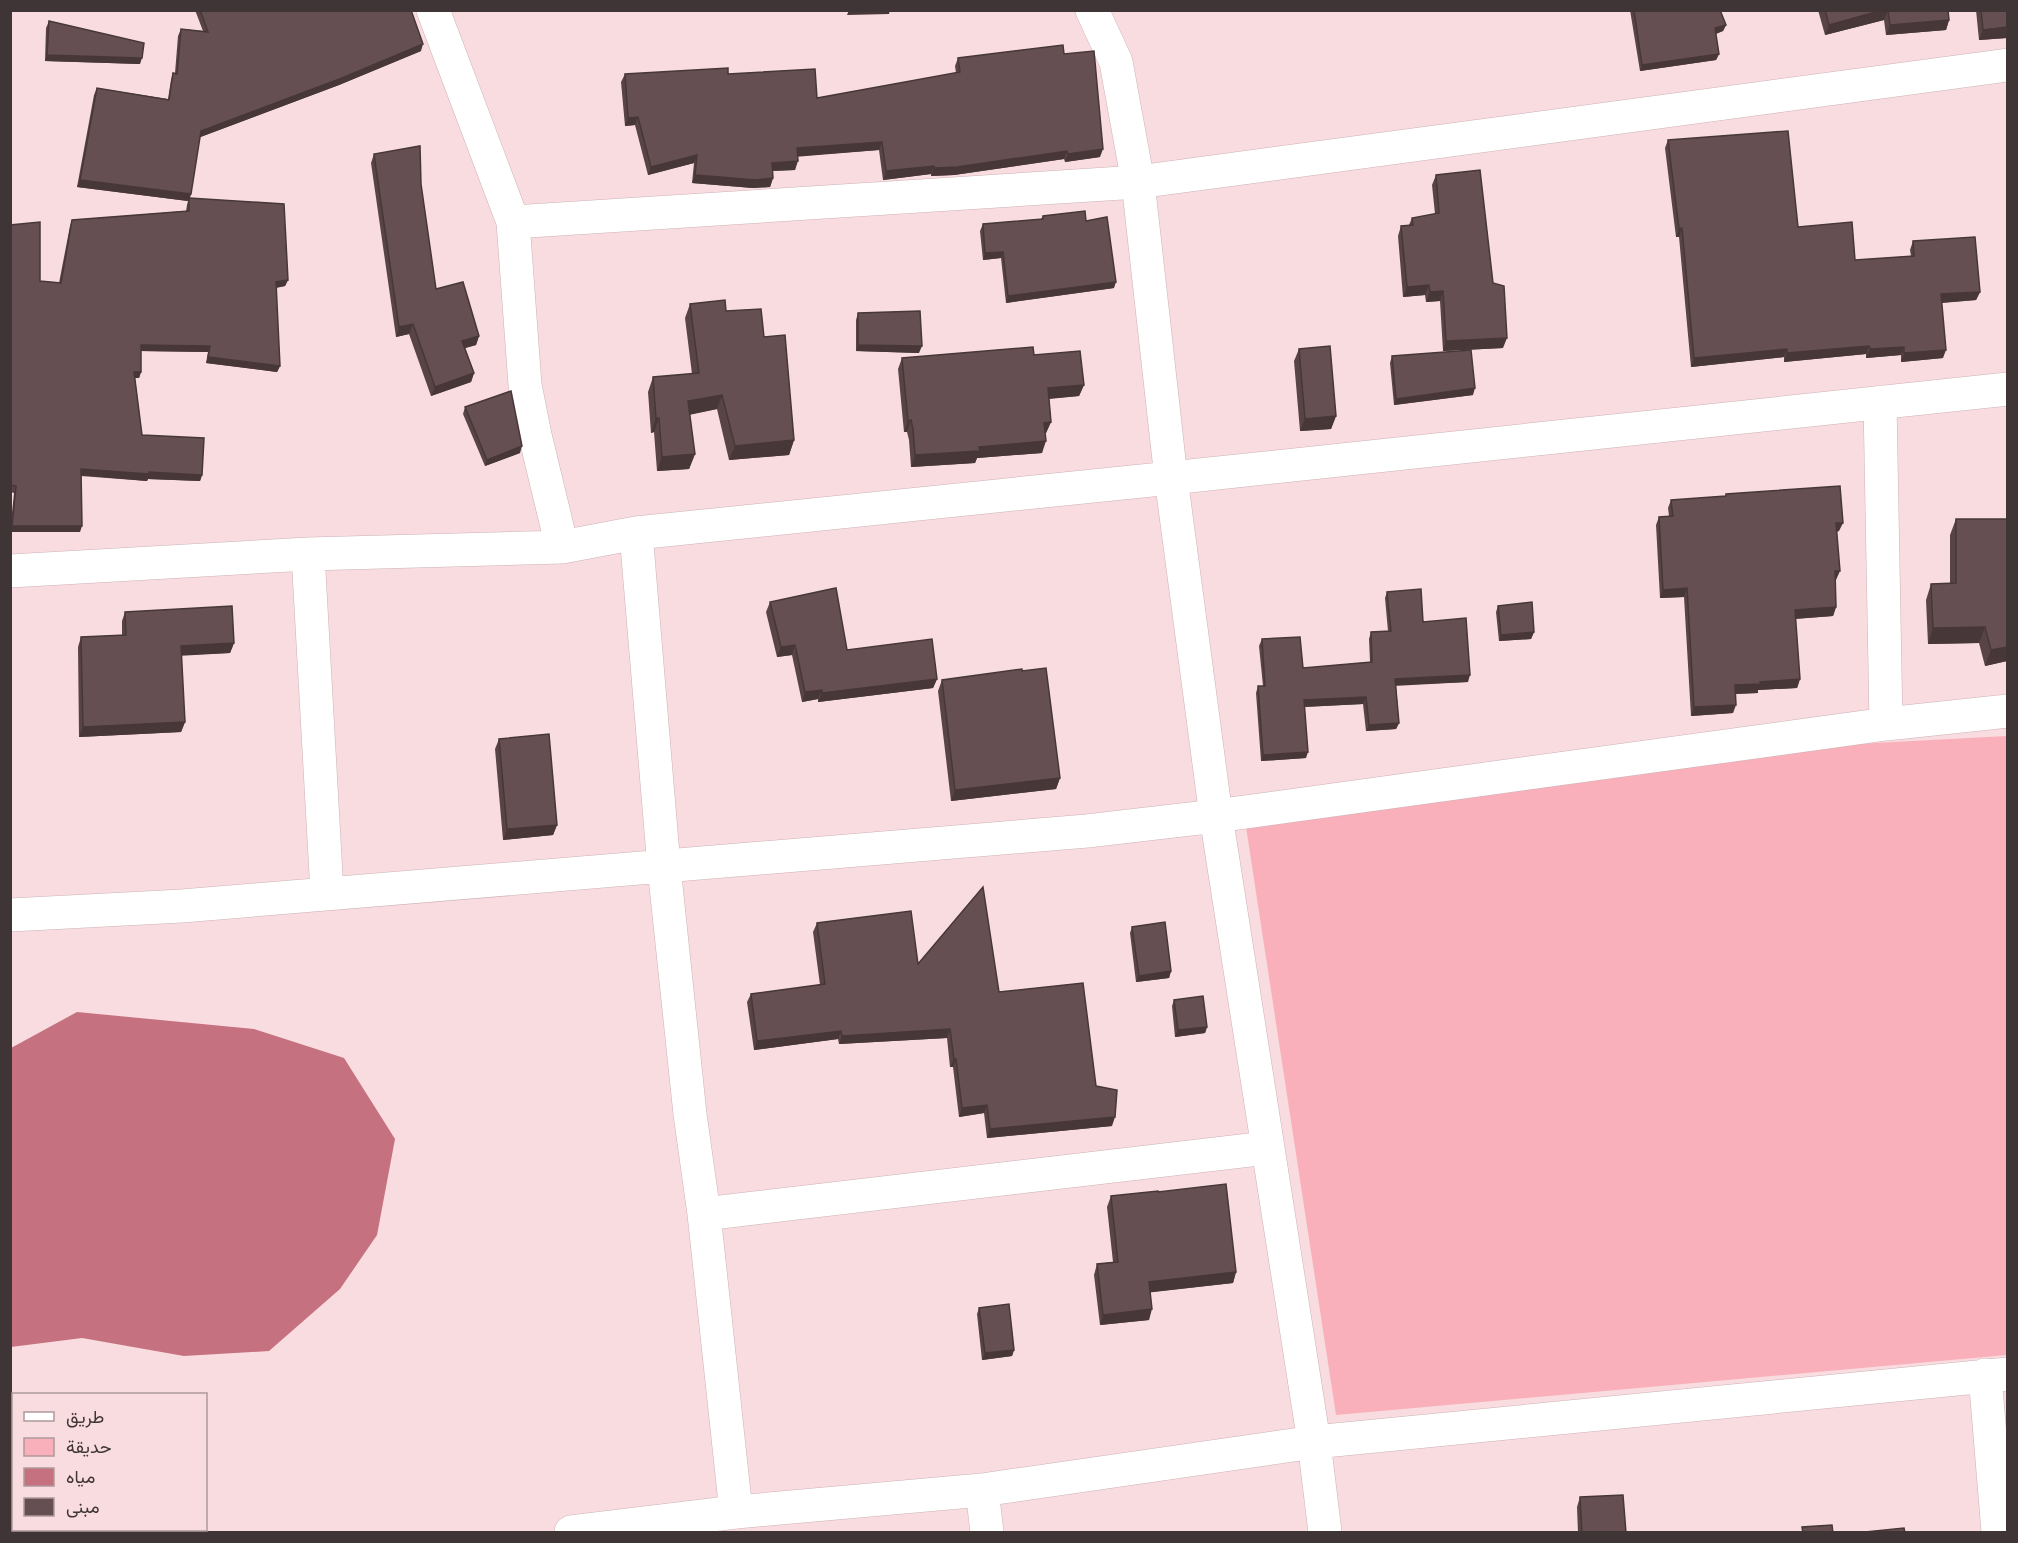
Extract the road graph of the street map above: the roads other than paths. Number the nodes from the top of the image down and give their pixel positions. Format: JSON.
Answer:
{"nodes":[{"id":1,"x":433,"y":10,"type":"edge"},
{"id":2,"x":1092,"y":10,"type":"edge"},
{"id":3,"x":2007,"y":65,"type":"edge"},
{"id":4,"x":1138,"y":182,"type":"junction"},
{"id":5,"x":513,"y":222,"type":"junction"},
{"id":6,"x":2007,"y":389,"type":"edge"},
{"id":7,"x":1880,"y":402,"type":"junction"},
{"id":8,"x":1171,"y":478,"type":"junction"},
{"id":9,"x":636,"y":533,"type":"junction"},
{"id":10,"x":562,"y":547,"type":"junction"},
{"id":11,"x":308,"y":554,"type":"junction"},
{"id":12,"x":10,"y":572,"type":"edge"},
{"id":13,"x":2007,"y":711,"type":"edge"},
{"id":14,"x":1886,"y":724,"type":"junction"},
{"id":15,"x":1216,"y":816,"type":"junction"},
{"id":16,"x":664,"y":867,"type":"junction"},
{"id":17,"x":327,"y":893,"type":"junction"},
{"id":18,"x":10,"y":915,"type":"edge"},
{"id":19,"x":1267,"y":1148,"type":"junction"},
{"id":20,"x":704,"y":1214,"type":"junction"},
{"id":21,"x":1996,"y":1375,"type":"edge"},
{"id":22,"x":1314,"y":1442,"type":"junction"},
{"id":23,"x":982,"y":1490,"type":"junction"},
{"id":24,"x":736,"y":1512,"type":"junction"},
{"id":25,"x":572,"y":1533,"type":"edge"},
{"id":26,"x":987,"y":1533,"type":"edge"},
{"id":27,"x":1325,"y":1533,"type":"edge"},
{"id":28,"x":1998,"y":1533,"type":"edge"}],
"edges":[{"from":1,"to":5,"type":"street"},
{"from":2,"to":4,"type":"street"},
{"from":3,"to":4,"type":"street"},
{"from":4,"to":5,"type":"street"},
{"from":4,"to":8,"type":"street"},
{"from":5,"to":10,"type":"street"},
{"from":6,"to":7,"type":"street"},
{"from":7,"to":8,"type":"street"},
{"from":7,"to":14,"type":"street"},
{"from":8,"to":9,"type":"street"},
{"from":8,"to":15,"type":"street"},
{"from":9,"to":10,"type":"street"},
{"from":9,"to":16,"type":"street"},
{"from":10,"to":11,"type":"street"},
{"from":11,"to":12,"type":"street"},
{"from":11,"to":17,"type":"street"},
{"from":13,"to":14,"type":"street"},
{"from":14,"to":15,"type":"street"},
{"from":15,"to":16,"type":"street"},
{"from":15,"to":19,"type":"street"},
{"from":16,"to":17,"type":"street"},
{"from":16,"to":20,"type":"street"},
{"from":17,"to":18,"type":"street"},
{"from":19,"to":20,"type":"street"},
{"from":19,"to":22,"type":"street"},
{"from":20,"to":24,"type":"street"},
{"from":21,"to":22,"type":"street"},
{"from":21,"to":28,"type":"street"},
{"from":22,"to":23,"type":"street"},
{"from":22,"to":27,"type":"street"},
{"from":23,"to":24,"type":"street"},
{"from":23,"to":26,"type":"street"},
{"from":24,"to":25,"type":"street"}]}
